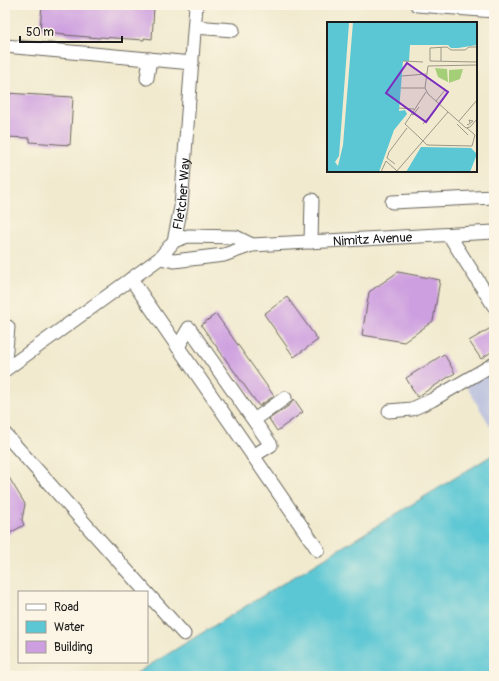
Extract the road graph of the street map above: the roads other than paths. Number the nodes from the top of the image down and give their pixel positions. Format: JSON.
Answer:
{"nodes":[{"id":1,"x":196,"y":5,"type":"edge"},
{"id":2,"x":417,"y":5,"type":"edge"},
{"id":3,"x":486,"y":9,"type":"edge"},
{"id":4,"x":195,"y":27,"type":"junction"},
{"id":5,"x":233,"y":30,"type":"dead end"},
{"id":6,"x":5,"y":46,"type":"edge"},
{"id":7,"x":150,"y":59,"type":"junction"},
{"id":8,"x":192,"y":63,"type":"junction"},
{"id":9,"x":147,"y":78,"type":"dead end"},
{"id":10,"x":494,"y":197,"type":"edge"},
{"id":11,"x":312,"y":200,"type":"dead end"},
{"id":12,"x":392,"y":202,"type":"dead end"},
{"id":13,"x":494,"y":232,"type":"edge"},
{"id":14,"x":449,"y":235,"type":"junction"},
{"id":15,"x":174,"y":241,"type":"junction"},
{"id":16,"x":311,"y":242,"type":"junction"},
{"id":17,"x":252,"y":245,"type":"junction"},
{"id":18,"x":160,"y":258,"type":"junction"},
{"id":19,"x":131,"y":279,"type":"junction"},
{"id":20,"x":494,"y":306,"type":"edge"},
{"id":21,"x":8,"y":327,"type":"dead end"},
{"id":22,"x":178,"y":347,"type":"junction"},
{"id":23,"x":5,"y":361,"type":"edge"},
{"id":24,"x":494,"y":364,"type":"edge"},
{"id":25,"x":5,"y":370,"type":"edge"},
{"id":26,"x":285,"y":398,"type":"dead end"},
{"id":27,"x":389,"y":411,"type":"dead end"},
{"id":28,"x":254,"y":420,"type":"junction"},
{"id":29,"x":6,"y":428,"type":"edge"},
{"id":30,"x":253,"y":456,"type":"junction"},
{"id":31,"x":318,"y":550,"type":"dead end"},
{"id":32,"x":146,"y":591,"type":"edge"},
{"id":33,"x":148,"y":593,"type":"edge"},
{"id":34,"x":184,"y":634,"type":"dead end"}],
"edges":[{"from":1,"to":4,"type":"street","name":"Fletcher Way"},
{"from":2,"to":3,"type":"street"},
{"from":4,"to":5,"type":"street"},
{"from":4,"to":8,"type":"street","name":"Fletcher Way"},
{"from":6,"to":7,"type":"street"},
{"from":7,"to":8,"type":"street"},
{"from":7,"to":9,"type":"street"},
{"from":8,"to":15,"type":"street","name":"Fletcher Way"},
{"from":10,"to":12,"type":"street"},
{"from":11,"to":16,"type":"street"},
{"from":13,"to":14,"type":"street","name":"Nimitz Avenue"},
{"from":14,"to":16,"type":"street","name":"Nimitz Avenue"},
{"from":14,"to":20,"type":"street"},
{"from":15,"to":17,"type":"street","name":"Nimitz Avenue"},
{"from":15,"to":18,"type":"street","name":"Fletcher Way"},
{"from":16,"to":17,"type":"street","name":"Nimitz Avenue"},
{"from":17,"to":18,"type":"street","name":"Nimitz Avenue"},
{"from":18,"to":19,"type":"street","name":"Fletcher Way"},
{"from":19,"to":22,"type":"street"},
{"from":19,"to":25,"type":"street","name":"Fletcher Way"},
{"from":21,"to":23,"type":"street"},
{"from":22,"to":28,"type":"street"},
{"from":22,"to":30,"type":"street"},
{"from":24,"to":27,"type":"street"},
{"from":26,"to":28,"type":"street"},
{"from":28,"to":30,"type":"street"},
{"from":29,"to":32,"type":"street"},
{"from":30,"to":31,"type":"street"},
{"from":33,"to":34,"type":"street"}]}
